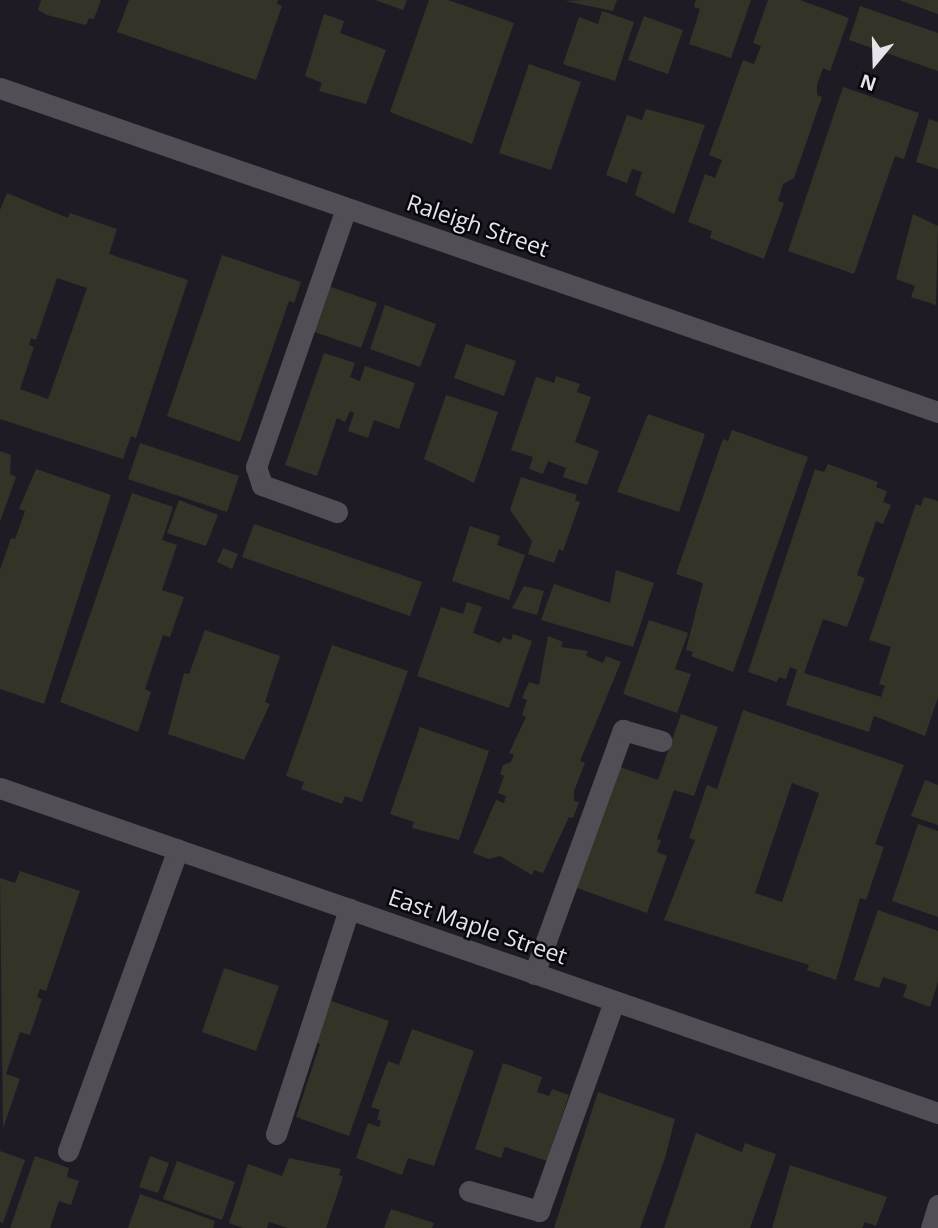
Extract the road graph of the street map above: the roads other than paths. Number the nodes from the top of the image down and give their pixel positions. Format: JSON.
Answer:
{"nodes":[{"id":1,"x":0,"y":88,"type":"edge"},
{"id":2,"x":346,"y":208,"type":"junction"},
{"id":3,"x":938,"y":412,"type":"edge"},
{"id":4,"x":337,"y":512,"type":"dead end"},
{"id":5,"x":661,"y":741,"type":"dead end"},
{"id":6,"x":0,"y":788,"type":"edge"},
{"id":7,"x":178,"y":849,"type":"junction"},
{"id":8,"x":349,"y":909,"type":"junction"},
{"id":9,"x":534,"y":974,"type":"junction"},
{"id":10,"x":614,"y":1001,"type":"junction"},
{"id":11,"x":938,"y":1113,"type":"edge"},
{"id":12,"x":276,"y":1134,"type":"dead end"},
{"id":13,"x":68,"y":1152,"type":"dead end"},
{"id":14,"x":469,"y":1191,"type":"dead end"},
{"id":15,"x":938,"y":1205,"type":"edge"},
{"id":16,"x":931,"y":1228,"type":"edge"}],
"edges":[{"from":1,"to":2,"type":"street","name":"Raleigh Street"},
{"from":2,"to":3,"type":"street","name":"Raleigh Street"},
{"from":2,"to":4,"type":"street"},
{"from":5,"to":9,"type":"street"},
{"from":6,"to":7,"type":"street","name":"East Maple Street"},
{"from":7,"to":8,"type":"street","name":"East Maple Street"},
{"from":7,"to":13,"type":"street"},
{"from":8,"to":9,"type":"street","name":"East Maple Street"},
{"from":8,"to":12,"type":"street"},
{"from":9,"to":10,"type":"street","name":"East Maple Street"},
{"from":10,"to":11,"type":"street","name":"East Maple Street"},
{"from":10,"to":14,"type":"street"},
{"from":15,"to":16,"type":"street"}]}
